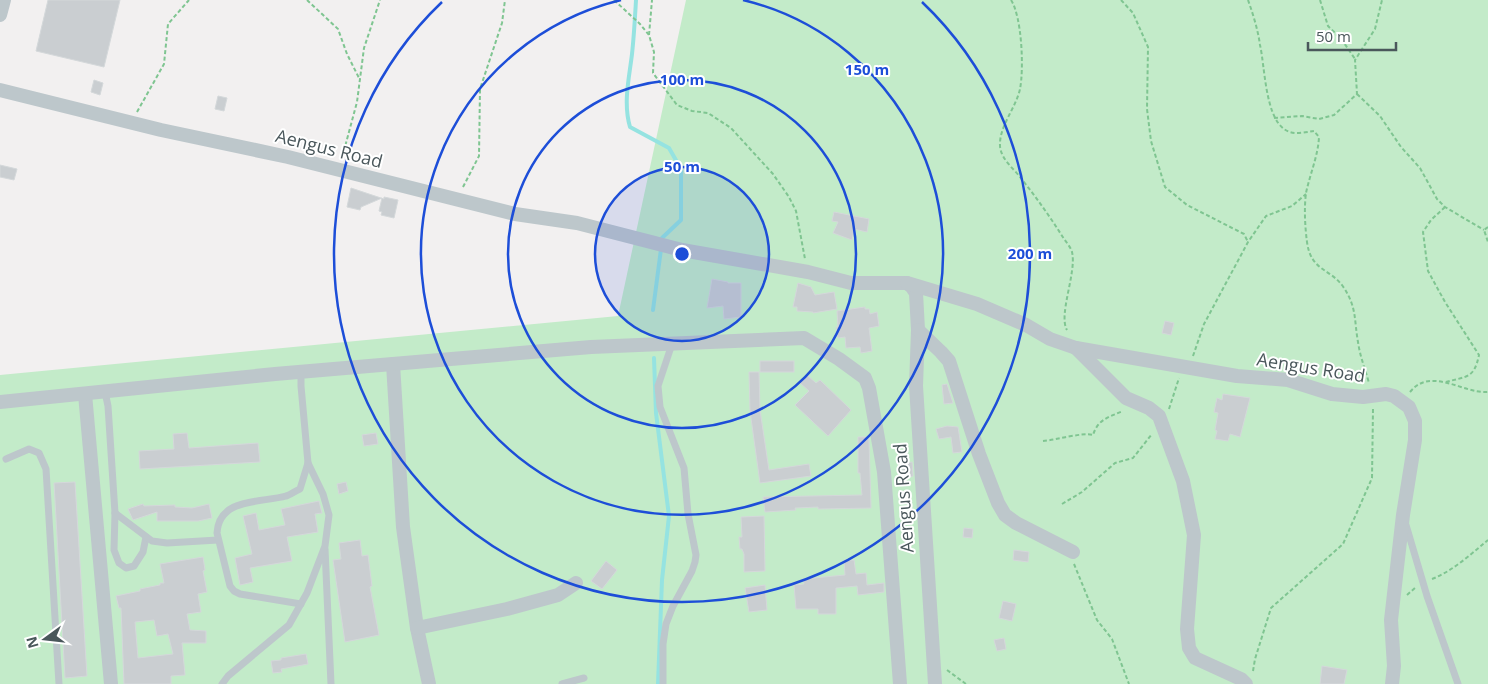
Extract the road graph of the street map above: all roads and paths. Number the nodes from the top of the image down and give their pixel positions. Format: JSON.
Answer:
{"nodes":[{"id":1,"x":4,"y":0,"type":"edge"},
{"id":2,"x":189,"y":0,"type":"edge"},
{"id":3,"x":307,"y":0,"type":"edge"},
{"id":4,"x":380,"y":0,"type":"edge"},
{"id":5,"x":505,"y":0,"type":"edge"},
{"id":6,"x":614,"y":0,"type":"edge"},
{"id":7,"x":652,"y":0,"type":"edge"},
{"id":8,"x":1011,"y":0,"type":"edge"},
{"id":9,"x":1121,"y":0,"type":"edge"},
{"id":10,"x":1248,"y":0,"type":"edge"},
{"id":11,"x":1320,"y":0,"type":"edge"},
{"id":12,"x":1382,"y":0,"type":"edge"},
{"id":13,"x":0,"y":15,"type":"edge"},
{"id":14,"x":649,"y":36,"type":"junction"},
{"id":15,"x":1355,"y":60,"type":"junction"},
{"id":16,"x":360,"y":80,"type":"junction"},
{"id":17,"x":0,"y":90,"type":"edge"},
{"id":18,"x":1357,"y":94,"type":"junction"},
{"id":19,"x":1274,"y":118,"type":"junction"},
{"id":20,"x":130,"y":122,"type":"junction"},
{"id":21,"x":339,"y":170,"type":"junction"},
{"id":22,"x":1306,"y":194,"type":"junction"},
{"id":23,"x":456,"y":200,"type":"junction"},
{"id":24,"x":1445,"y":207,"type":"junction"},
{"id":25,"x":1488,"y":227,"type":"edge"},
{"id":26,"x":1484,"y":230,"type":"junction"},
{"id":27,"x":1248,"y":242,"type":"junction"},
{"id":28,"x":1488,"y":242,"type":"edge"},
{"id":29,"x":808,"y":272,"type":"junction"},
{"id":30,"x":907,"y":283,"type":"junction"},
{"id":31,"x":918,"y":330,"type":"junction"},
{"id":32,"x":672,"y":343,"type":"junction"},
{"id":33,"x":1076,"y":348,"type":"junction"},
{"id":34,"x":393,"y":364,"type":"junction"},
{"id":35,"x":1182,"y":367,"type":"junction"},
{"id":36,"x":301,"y":372,"type":"junction"},
{"id":37,"x":1446,"y":382,"type":"junction"},
{"id":38,"x":105,"y":392,"type":"junction"},
{"id":39,"x":1488,"y":392,"type":"edge"},
{"id":40,"x":85,"y":394,"type":"junction"},
{"id":41,"x":1373,"y":397,"type":"junction"},
{"id":42,"x":1403,"y":401,"type":"junction"},
{"id":43,"x":0,"y":402,"type":"edge"},
{"id":44,"x":1139,"y":404,"type":"junction"},
{"id":45,"x":1161,"y":421,"type":"junction"},
{"id":46,"x":1043,"y":441,"type":"dead end"},
{"id":47,"x":6,"y":459,"type":"dead end"},
{"id":48,"x":308,"y":463,"type":"junction"},
{"id":49,"x":1062,"y":504,"type":"dead end"},
{"id":50,"x":115,"y":513,"type":"junction"},
{"id":51,"x":1403,"y":515,"type":"junction"},
{"id":52,"x":146,"y":537,"type":"junction"},
{"id":53,"x":218,"y":540,"type":"junction"},
{"id":54,"x":1488,"y":540,"type":"edge"},
{"id":55,"x":325,"y":546,"type":"junction"},
{"id":56,"x":1073,"y":552,"type":"joint"},
{"id":57,"x":1423,"y":582,"type":"junction"},
{"id":58,"x":576,"y":583,"type":"dead end"},
{"id":59,"x":301,"y":604,"type":"junction"},
{"id":60,"x":417,"y":628,"type":"junction"},
{"id":61,"x":933,"y":661,"type":"junction"},
{"id":62,"x":584,"y":678,"type":"dead end"},
{"id":63,"x":1249,"y":679,"type":"edge"},
{"id":64,"x":59,"y":684,"type":"edge"},
{"id":65,"x":111,"y":684,"type":"edge"},
{"id":66,"x":222,"y":684,"type":"edge"},
{"id":67,"x":331,"y":684,"type":"edge"},
{"id":68,"x":430,"y":684,"type":"edge"},
{"id":69,"x":562,"y":684,"type":"edge"},
{"id":70,"x":663,"y":684,"type":"edge"},
{"id":71,"x":900,"y":684,"type":"edge"},
{"id":72,"x":935,"y":684,"type":"edge"},
{"id":73,"x":966,"y":684,"type":"edge"},
{"id":74,"x":1129,"y":684,"type":"edge"},
{"id":75,"x":1392,"y":684,"type":"edge"},
{"id":76,"x":1458,"y":684,"type":"edge"}],
"edges":[{"from":1,"to":13,"type":"street"},
{"from":2,"to":20,"type":"path"},
{"from":3,"to":16,"type":"path"},
{"from":4,"to":16,"type":"path"},
{"from":5,"to":23,"type":"path"},
{"from":6,"to":14,"type":"path"},
{"from":7,"to":14,"type":"path"},
{"from":8,"to":33,"type":"path"},
{"from":9,"to":27,"type":"path"},
{"from":10,"to":19,"type":"path"},
{"from":11,"to":15,"type":"path"},
{"from":12,"to":15,"type":"path"},
{"from":14,"to":29,"type":"path"},
{"from":15,"to":18,"type":"path"},
{"from":16,"to":21,"type":"path"},
{"from":17,"to":20,"type":"street","name":"Aengus Road"},
{"from":18,"to":19,"type":"path"},
{"from":18,"to":24,"type":"path"},
{"from":19,"to":22,"type":"path"},
{"from":20,"to":21,"type":"street","name":"Aengus Road"},
{"from":21,"to":23,"type":"street","name":"Aengus Road"},
{"from":22,"to":27,"type":"path"},
{"from":22,"to":41,"type":"path"},
{"from":23,"to":29,"type":"street","name":"Aengus Road"},
{"from":24,"to":26,"type":"path"},
{"from":24,"to":37,"type":"path"},
{"from":25,"to":26,"type":"path"},
{"from":26,"to":28,"type":"path"},
{"from":27,"to":35,"type":"path"},
{"from":29,"to":30,"type":"street","name":"Aengus Road"},
{"from":30,"to":31,"type":"street","name":"Aengus Road"},
{"from":30,"to":33,"type":"street","name":"Aengus Road"},
{"from":31,"to":56,"type":"street"},
{"from":31,"to":61,"type":"street","name":"Aengus Road"},
{"from":32,"to":34,"type":"street"},
{"from":32,"to":70,"type":"lane"},
{"from":32,"to":71,"type":"street"},
{"from":33,"to":35,"type":"street","name":"Aengus Road"},
{"from":33,"to":44,"type":"street"},
{"from":34,"to":36,"type":"street"},
{"from":34,"to":60,"type":"street"},
{"from":35,"to":41,"type":"street","name":"Aengus Road"},
{"from":35,"to":45,"type":"path"},
{"from":36,"to":38,"type":"street"},
{"from":36,"to":48,"type":"lane"},
{"from":37,"to":39,"type":"path"},
{"from":37,"to":42,"type":"path"},
{"from":38,"to":40,"type":"street"},
{"from":38,"to":50,"type":"lane"},
{"from":40,"to":43,"type":"street"},
{"from":40,"to":65,"type":"street"},
{"from":41,"to":42,"type":"street","name":"Aengus Road"},
{"from":41,"to":63,"type":"path"},
{"from":42,"to":51,"type":"street"},
{"from":44,"to":45,"type":"street"},
{"from":44,"to":46,"type":"path"},
{"from":45,"to":49,"type":"path"},
{"from":45,"to":63,"type":"street"},
{"from":47,"to":64,"type":"lane"},
{"from":48,"to":53,"type":"lane"},
{"from":48,"to":55,"type":"lane"},
{"from":50,"to":52,"type":"lane"},
{"from":50,"to":52,"type":"lane"},
{"from":51,"to":57,"type":"lane"},
{"from":51,"to":75,"type":"street"},
{"from":52,"to":53,"type":"lane"},
{"from":53,"to":59,"type":"lane"},
{"from":54,"to":57,"type":"path"},
{"from":55,"to":59,"type":"lane"},
{"from":55,"to":67,"type":"lane"},
{"from":56,"to":74,"type":"path"},
{"from":57,"to":76,"type":"lane"},
{"from":58,"to":60,"type":"street"},
{"from":59,"to":66,"type":"lane"},
{"from":60,"to":68,"type":"street"},
{"from":61,"to":72,"type":"street","name":"Aengus Road"},
{"from":61,"to":73,"type":"path"},
{"from":62,"to":69,"type":"lane"}]}
